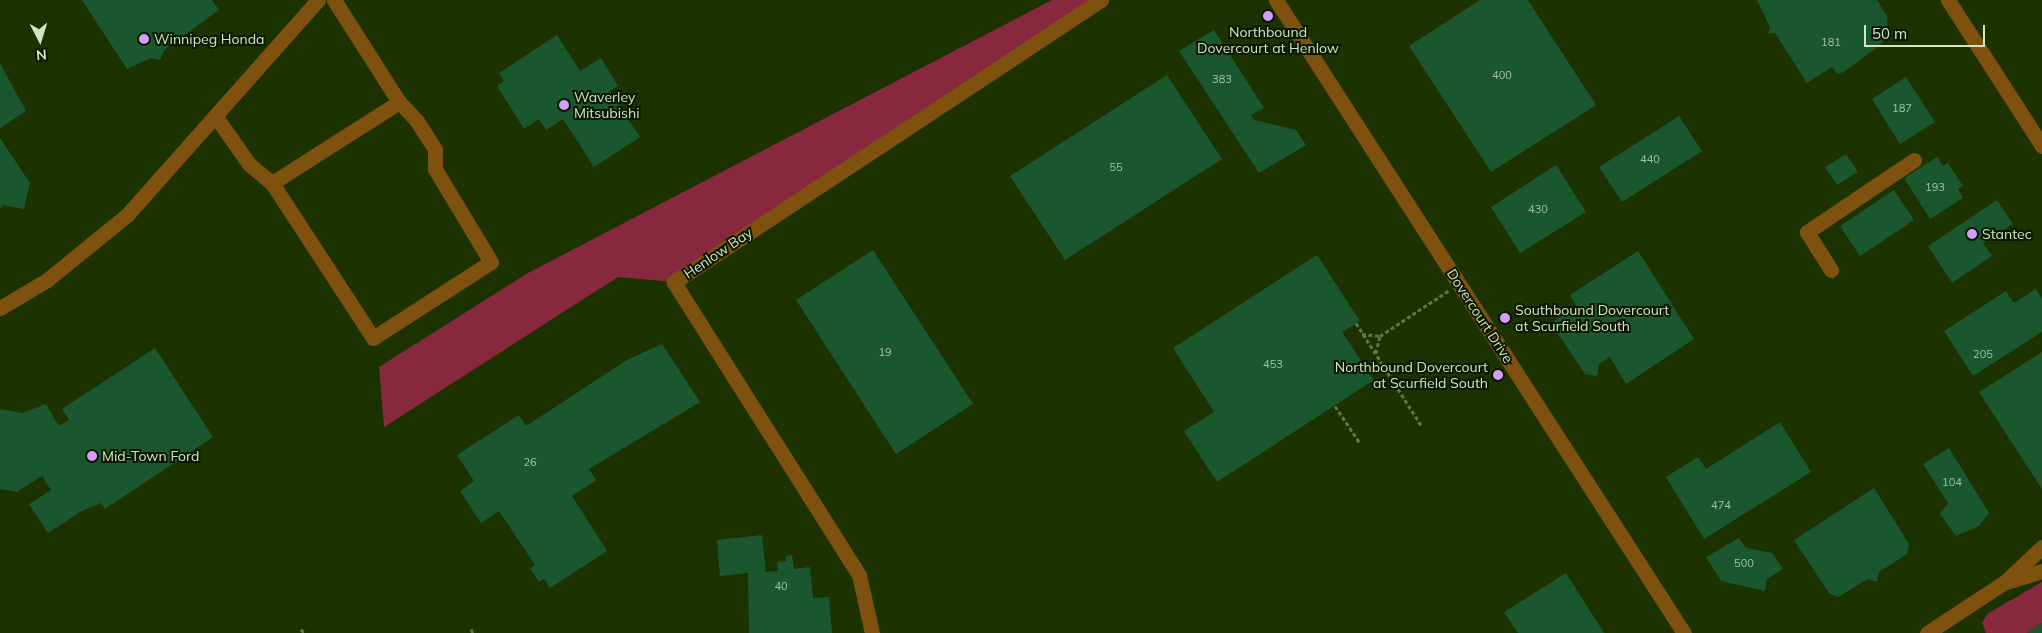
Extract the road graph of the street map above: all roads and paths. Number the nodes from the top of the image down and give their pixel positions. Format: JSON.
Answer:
{"nodes":[{"id":1,"x":318,"y":0,"type":"edge"},
{"id":2,"x":334,"y":0,"type":"edge"},
{"id":3,"x":1101,"y":0,"type":"edge"},
{"id":4,"x":1276,"y":0,"type":"edge"},
{"id":5,"x":1948,"y":0,"type":"edge"},
{"id":6,"x":399,"y":102,"type":"junction"},
{"id":7,"x":216,"y":117,"type":"junction"},
{"id":8,"x":2042,"y":146,"type":"edge"},
{"id":9,"x":1914,"y":160,"type":"dead end"},
{"id":10,"x":272,"y":183,"type":"junction"},
{"id":11,"x":1831,"y":270,"type":"dead end"},
{"id":12,"x":1453,"y":299,"type":"dead end"},
{"id":13,"x":0,"y":308,"type":"edge"},
{"id":14,"x":1356,"y":323,"type":"dead end"},
{"id":15,"x":1362,"y":334,"type":"junction"},
{"id":16,"x":1380,"y":336,"type":"junction"},
{"id":17,"x":1376,"y":353,"type":"junction"},
{"id":18,"x":1335,"y":406,"type":"dead end"},
{"id":19,"x":1421,"y":425,"type":"dead end"},
{"id":20,"x":1360,"y":443,"type":"dead end"},
{"id":21,"x":2042,"y":547,"type":"edge"},
{"id":22,"x":2042,"y":571,"type":"edge"},
{"id":23,"x":2005,"y":582,"type":"junction"},
{"id":24,"x":301,"y":629,"type":"dead end"},
{"id":25,"x":304,"y":633,"type":"edge"},
{"id":26,"x":872,"y":633,"type":"edge"},
{"id":27,"x":1684,"y":633,"type":"edge"},
{"id":28,"x":1927,"y":633,"type":"edge"}],
"edges":[{"from":1,"to":7,"type":"street"},
{"from":2,"to":6,"type":"street"},
{"from":3,"to":26,"type":"street","name":"Henlow Bay"},
{"from":4,"to":27,"type":"street","name":"Dovercourt Drive"},
{"from":5,"to":8,"type":"street"},
{"from":6,"to":10,"type":"street"},
{"from":6,"to":10,"type":"street"},
{"from":7,"to":10,"type":"street"},
{"from":7,"to":13,"type":"street"},
{"from":9,"to":11,"type":"street"},
{"from":12,"to":16,"type":"path"},
{"from":14,"to":15,"type":"path"},
{"from":15,"to":16,"type":"path"},
{"from":15,"to":17,"type":"path"},
{"from":16,"to":17,"type":"path"},
{"from":17,"to":19,"type":"path"},
{"from":18,"to":20,"type":"path"},
{"from":21,"to":23,"type":"street"},
{"from":22,"to":23,"type":"street"},
{"from":23,"to":28,"type":"street"},
{"from":24,"to":25,"type":"path"}]}
